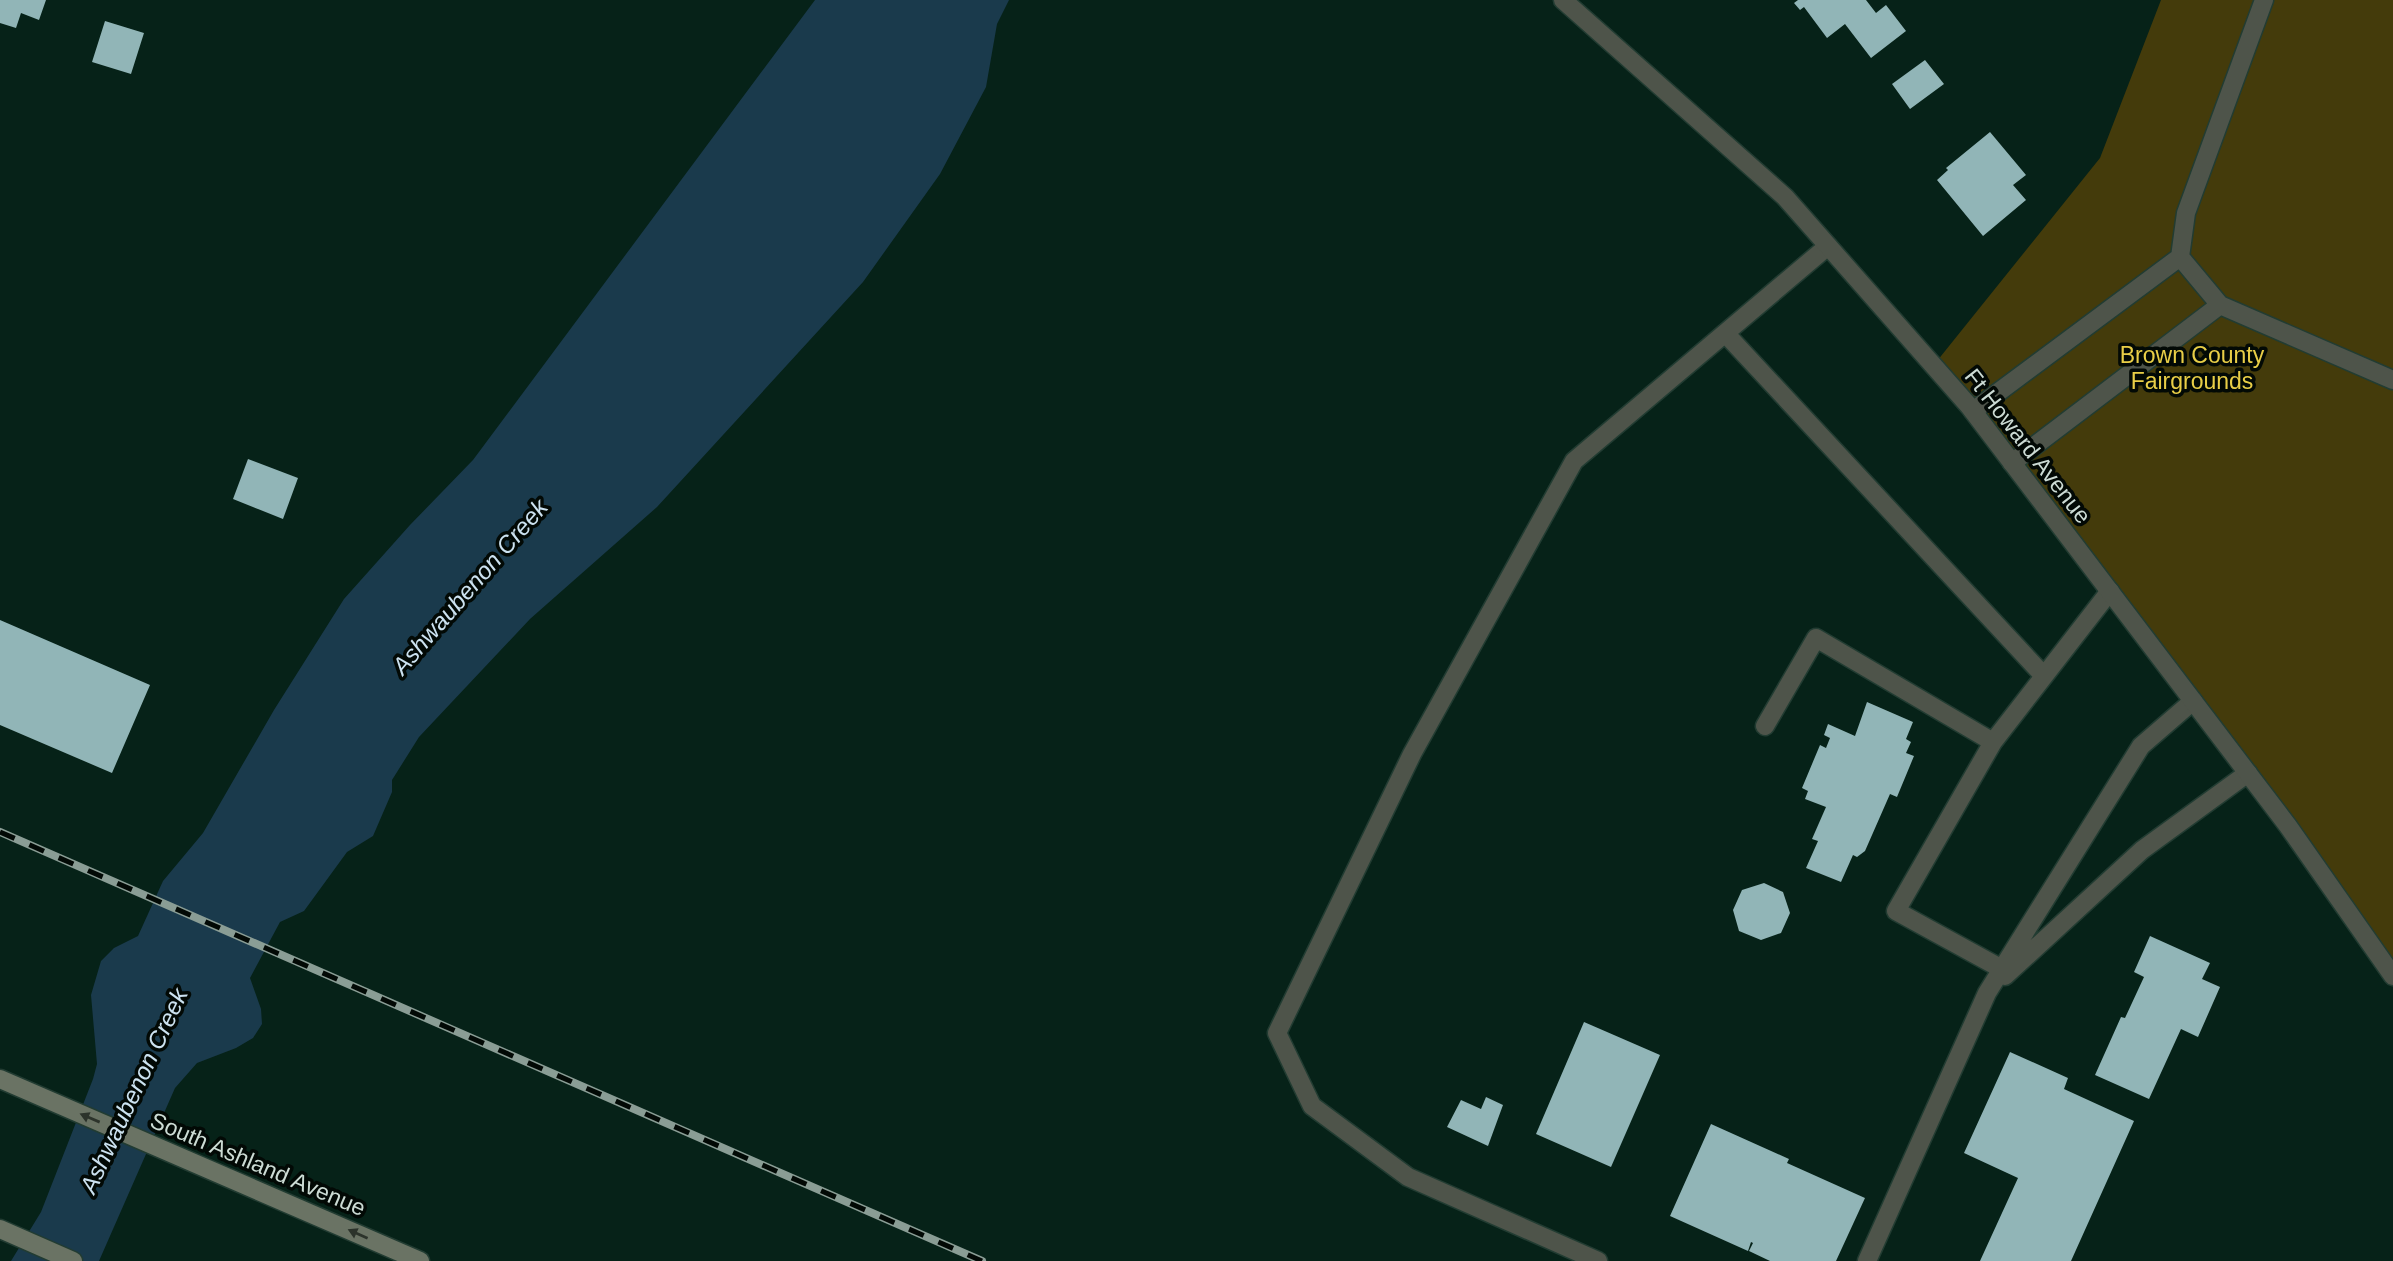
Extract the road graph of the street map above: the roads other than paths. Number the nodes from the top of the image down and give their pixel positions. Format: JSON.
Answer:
{"nodes":[{"id":1,"x":1563,"y":0,"type":"edge"},
{"id":2,"x":2264,"y":0,"type":"edge"},
{"id":3,"x":1828,"y":246,"type":"junction"},
{"id":4,"x":2180,"y":257,"type":"junction"},
{"id":5,"x":2220,"y":305,"type":"junction"},
{"id":6,"x":1725,"y":333,"type":"junction"},
{"id":7,"x":2393,"y":380,"type":"edge"},
{"id":8,"x":1973,"y":411,"type":"junction"},
{"id":9,"x":2012,"y":463,"type":"junction"},
{"id":10,"x":2109,"y":591,"type":"junction"},
{"id":11,"x":2044,"y":676,"type":"junction"},
{"id":12,"x":2193,"y":701,"type":"junction"},
{"id":13,"x":1765,"y":726,"type":"dead end"},
{"id":14,"x":1993,"y":742,"type":"junction"},
{"id":15,"x":2248,"y":774,"type":"junction"},
{"id":16,"x":2001,"y":969,"type":"junction"},
{"id":17,"x":2393,"y":976,"type":"edge"},
{"id":18,"x":1987,"y":993,"type":"junction"},
{"id":19,"x":0,"y":1079,"type":"edge"},
{"id":20,"x":0,"y":1229,"type":"edge"},
{"id":21,"x":73,"y":1261,"type":"edge"},
{"id":22,"x":420,"y":1261,"type":"edge"},
{"id":23,"x":1598,"y":1261,"type":"edge"},
{"id":24,"x":1867,"y":1261,"type":"edge"}],
"edges":[{"from":1,"to":3,"type":"street","name":"Ft Howard Avenue"},
{"from":2,"to":4,"type":"street"},
{"from":3,"to":6,"type":"street"},
{"from":3,"to":8,"type":"street","name":"Ft Howard Avenue"},
{"from":4,"to":5,"type":"street"},
{"from":4,"to":8,"type":"street"},
{"from":5,"to":7,"type":"street"},
{"from":5,"to":9,"type":"street"},
{"from":6,"to":11,"type":"street"},
{"from":6,"to":23,"type":"street"},
{"from":8,"to":9,"type":"street","name":"Ft Howard Avenue"},
{"from":9,"to":10,"type":"street","name":"Ft Howard Avenue"},
{"from":10,"to":11,"type":"street"},
{"from":10,"to":12,"type":"street","name":"Ft Howard Avenue"},
{"from":11,"to":14,"type":"street"},
{"from":12,"to":15,"type":"street","name":"Ft Howard Avenue"},
{"from":12,"to":16,"type":"street"},
{"from":13,"to":14,"type":"street"},
{"from":14,"to":16,"type":"street"},
{"from":15,"to":17,"type":"street","name":"Ft Howard Avenue"},
{"from":15,"to":18,"type":"street"},
{"from":16,"to":18,"type":"street"},
{"from":18,"to":24,"type":"street"},
{"from":22,"to":19,"type":"main road","name":"South Ashland Avenue","one_way":true},
{"from":20,"to":21,"type":"main road"}]}
